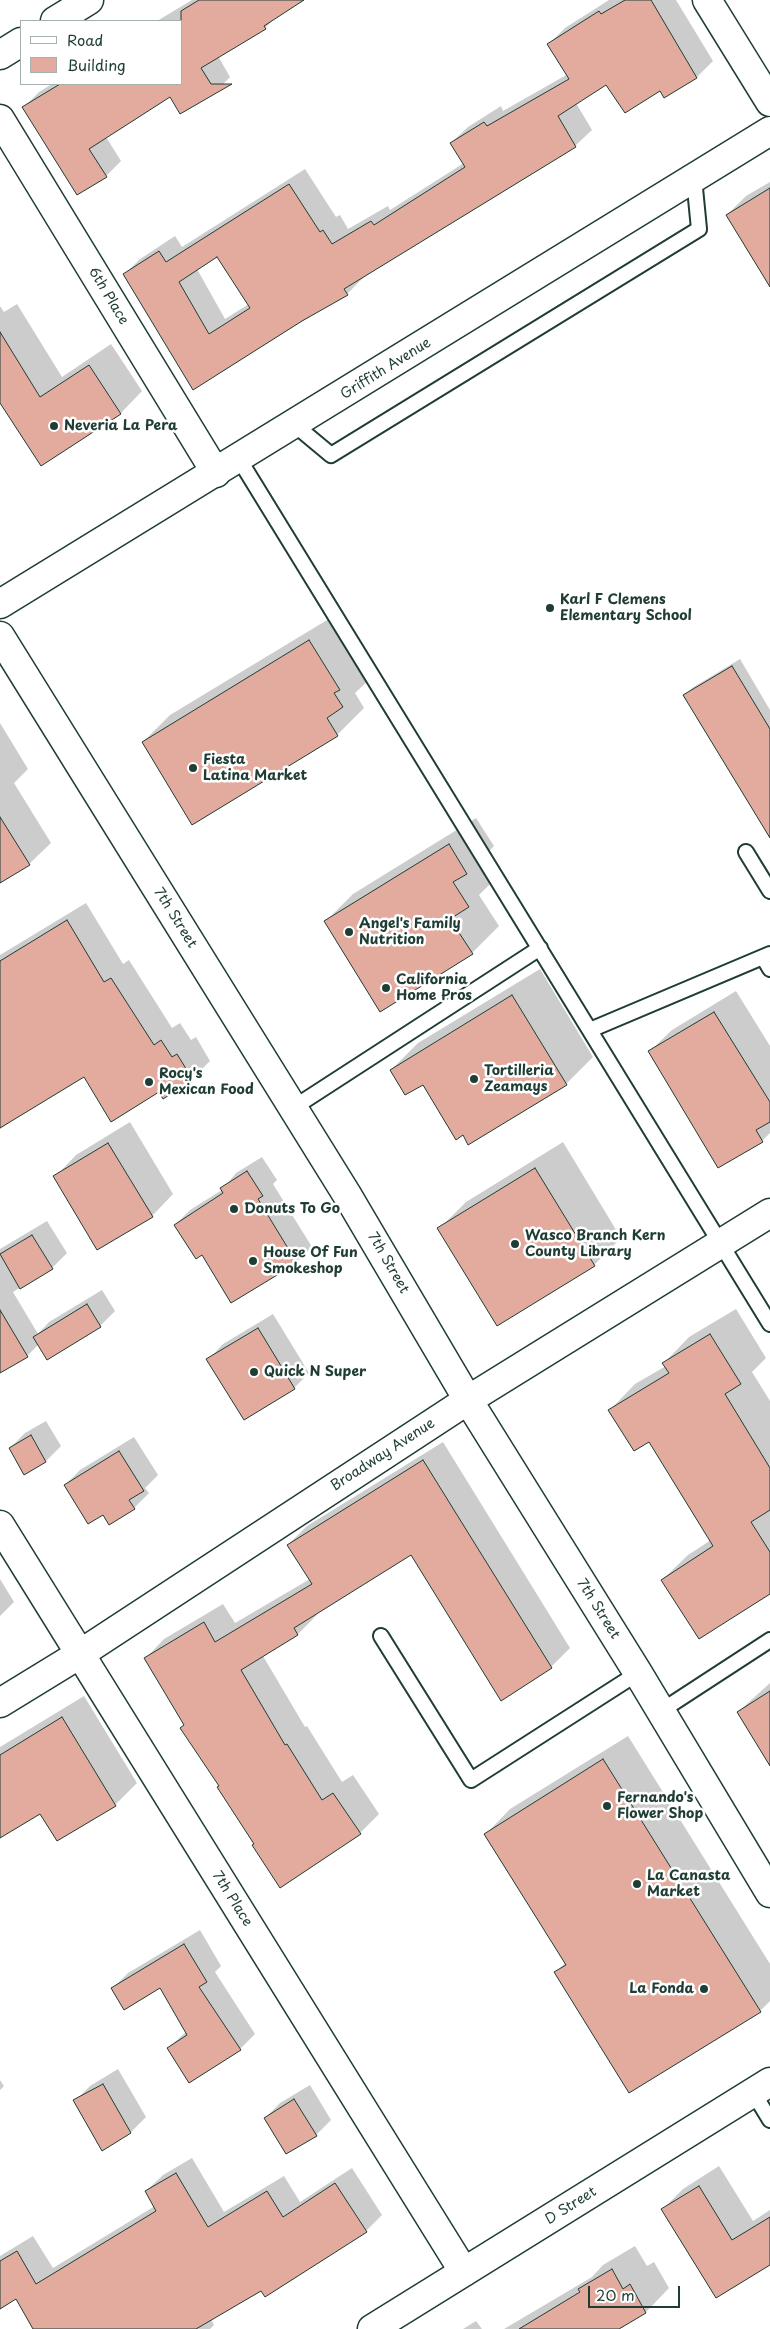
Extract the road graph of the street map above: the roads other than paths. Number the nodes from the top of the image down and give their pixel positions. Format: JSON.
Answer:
{"nodes":[{"id":1,"x":89,"y":0,"type":"edge"},
{"id":2,"x":707,"y":0,"type":"edge"},
{"id":3,"x":57,"y":20,"type":"edge"},
{"id":4,"x":20,"y":43,"type":"edge"},
{"id":5,"x":0,"y":55,"type":"edge"},
{"id":6,"x":770,"y":102,"type":"edge"},
{"id":7,"x":0,"y":120,"type":"edge"},
{"id":8,"x":770,"y":131,"type":"edge"},
{"id":9,"x":694,"y":178,"type":"junction"},
{"id":10,"x":295,"y":425,"type":"junction"},
{"id":11,"x":228,"y":466,"type":"junction"},
{"id":12,"x":0,"y":604,"type":"edge"},
{"id":13,"x":0,"y":636,"type":"edge"},
{"id":14,"x":746,"y":852,"type":"dead end"},
{"id":15,"x":770,"y":891,"type":"edge"},
{"id":16,"x":540,"y":948,"type":"junction"},
{"id":17,"x":768,"y":960,"type":"edge"},
{"id":18,"x":590,"y":1030,"type":"junction"},
{"id":19,"x":293,"y":1108,"type":"junction"},
{"id":20,"x":770,"y":1213,"type":"edge"},
{"id":21,"x":720,"y":1243,"type":"junction"},
{"id":22,"x":770,"y":1324,"type":"edge"},
{"id":23,"x":468,"y":1400,"type":"junction"},
{"id":24,"x":0,"y":1525,"type":"edge"},
{"id":25,"x":381,"y":1636,"type":"dead end"},
{"id":26,"x":770,"y":1640,"type":"edge"},
{"id":27,"x":80,"y":1654,"type":"junction"},
{"id":28,"x":638,"y":1673,"type":"junction"},
{"id":29,"x":0,"y":1703,"type":"edge"},
{"id":30,"x":661,"y":1711,"type":"junction"},
{"id":31,"x":770,"y":1893,"type":"edge"},
{"id":32,"x":762,"y":2087,"type":"edge"},
{"id":33,"x":770,"y":2120,"type":"edge"},
{"id":34,"x":464,"y":2272,"type":"junction"},
{"id":35,"x":372,"y":2329,"type":"edge"}],
"edges":[{"from":1,"to":3,"type":"street"},
{"from":2,"to":6,"type":"street"},
{"from":4,"to":5,"type":"street"},
{"from":7,"to":11,"type":"street","name":"6th Place"},
{"from":8,"to":9,"type":"street","name":"Griffith Avenue"},
{"from":9,"to":10,"type":"street","name":"Griffith Avenue"},
{"from":9,"to":10,"type":"lane"},
{"from":10,"to":11,"type":"street","name":"Griffith Avenue"},
{"from":11,"to":12,"type":"street","name":"Griffith Avenue"},
{"from":11,"to":16,"type":"lane"},
{"from":13,"to":19,"type":"street","name":"7th Street"},
{"from":14,"to":15,"type":"lane"},
{"from":16,"to":18,"type":"lane"},
{"from":16,"to":19,"type":"lane"},
{"from":17,"to":18,"type":"lane"},
{"from":18,"to":21,"type":"lane"},
{"from":19,"to":23,"type":"street","name":"7th Street"},
{"from":20,"to":21,"type":"street","name":"Broadway Avenue"},
{"from":21,"to":22,"type":"lane"},
{"from":21,"to":23,"type":"street","name":"Broadway Avenue"},
{"from":23,"to":27,"type":"street","name":"Broadway Avenue"},
{"from":23,"to":28,"type":"street","name":"7th Street"},
{"from":24,"to":27,"type":"street","name":"7th Place"},
{"from":25,"to":28,"type":"lane"},
{"from":26,"to":30,"type":"lane"},
{"from":27,"to":29,"type":"street","name":"Broadway Avenue"},
{"from":27,"to":34,"type":"street","name":"7th Place"},
{"from":28,"to":30,"type":"street","name":"7th Street"},
{"from":30,"to":31,"type":"street","name":"7th Street"},
{"from":32,"to":33,"type":"lane"},
{"from":32,"to":34,"type":"street","name":"D Street"},
{"from":34,"to":35,"type":"street","name":"D Street"}]}
